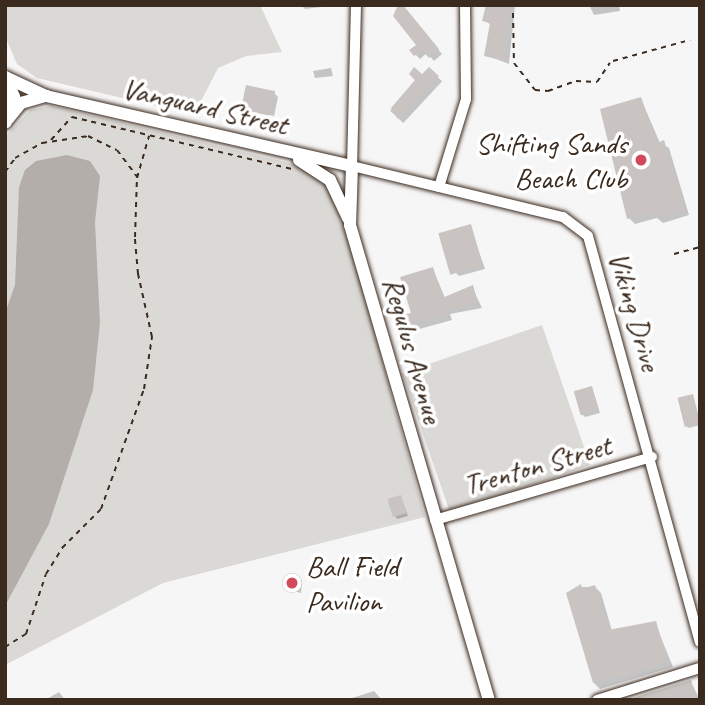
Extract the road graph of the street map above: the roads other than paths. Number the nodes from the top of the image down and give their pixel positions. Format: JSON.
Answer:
{"nodes":[{"id":1,"x":356,"y":5,"type":"edge"},
{"id":2,"x":465,"y":5,"type":"edge"},
{"id":3,"x":5,"y":77,"type":"edge"},
{"id":4,"x":46,"y":96,"type":"junction"},
{"id":5,"x":7,"y":120,"type":"edge"},
{"id":6,"x":286,"y":153,"type":"junction"},
{"id":7,"x":352,"y":166,"type":"junction"},
{"id":8,"x":439,"y":187,"type":"junction"},
{"id":9,"x":350,"y":226,"type":"junction"},
{"id":10,"x":652,"y":457,"type":"junction"},
{"id":11,"x":435,"y":520,"type":"junction"},
{"id":12,"x":700,"y":642,"type":"edge"},
{"id":13,"x":700,"y":668,"type":"edge"},
{"id":14,"x":489,"y":700,"type":"edge"},
{"id":15,"x":597,"y":700,"type":"edge"}],
"edges":[{"from":1,"to":7,"type":"street","name":"Regulus Avenue"},
{"from":2,"to":8,"type":"street"},
{"from":3,"to":4,"type":"street","name":"Vanguard Street"},
{"from":3,"to":5,"type":"main road"},
{"from":4,"to":5,"type":"street"},
{"from":4,"to":6,"type":"street","name":"Vanguard Street"},
{"from":6,"to":7,"type":"street","name":"Vanguard Street"},
{"from":6,"to":9,"type":"street"},
{"from":7,"to":8,"type":"street","name":"Viking Drive"},
{"from":7,"to":9,"type":"street","name":"Regulus Avenue"},
{"from":8,"to":10,"type":"street","name":"Viking Drive"},
{"from":9,"to":11,"type":"street","name":"Regulus Avenue"},
{"from":10,"to":11,"type":"street","name":"Trenton Street"},
{"from":10,"to":12,"type":"street","name":"Viking Drive"},
{"from":11,"to":14,"type":"street","name":"Regulus Avenue"},
{"from":13,"to":15,"type":"street"}]}
